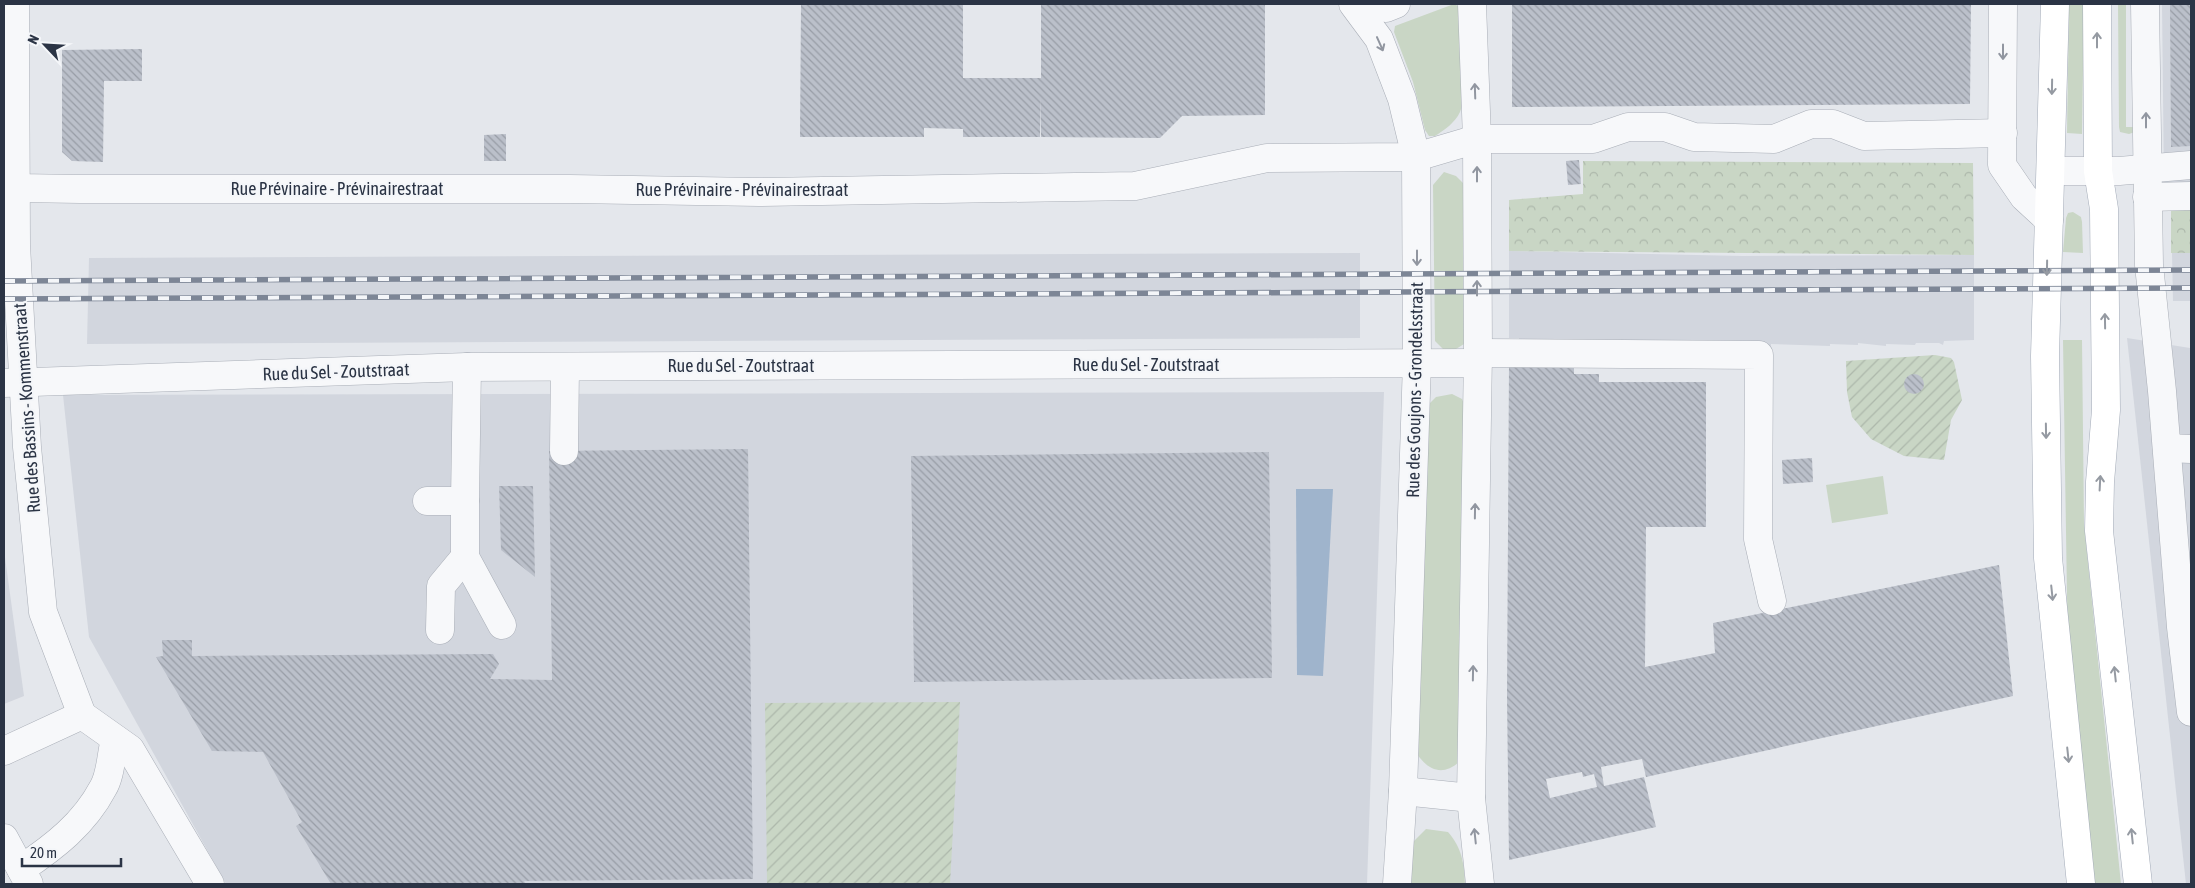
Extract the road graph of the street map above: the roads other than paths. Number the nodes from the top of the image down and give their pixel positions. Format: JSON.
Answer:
{"nodes":[{"id":1,"x":15,"y":4,"type":"edge"},
{"id":2,"x":1353,"y":4,"type":"edge"},
{"id":3,"x":1378,"y":4,"type":"edge"},
{"id":4,"x":1396,"y":4,"type":"edge"},
{"id":5,"x":1472,"y":4,"type":"edge"},
{"id":6,"x":2003,"y":4,"type":"edge"},
{"id":7,"x":2055,"y":4,"type":"edge"},
{"id":8,"x":2097,"y":4,"type":"edge"},
{"id":9,"x":2145,"y":4,"type":"edge"},
{"id":10,"x":2003,"y":133,"type":"junction"},
{"id":11,"x":1477,"y":140,"type":"junction"},
{"id":12,"x":1416,"y":157,"type":"junction"},
{"id":13,"x":2191,"y":165,"type":"edge"},
{"id":14,"x":2146,"y":169,"type":"junction"},
{"id":15,"x":2051,"y":171,"type":"junction"},
{"id":16,"x":2098,"y":171,"type":"junction"},
{"id":17,"x":11,"y":183,"type":"edge"},
{"id":18,"x":2191,"y":196,"type":"edge"},
{"id":19,"x":2147,"y":197,"type":"junction"},
{"id":20,"x":2049,"y":220,"type":"junction"},
{"id":21,"x":1478,"y":358,"type":"junction"},
{"id":22,"x":1417,"y":362,"type":"junction"},
{"id":23,"x":467,"y":367,"type":"junction"},
{"id":24,"x":564,"y":367,"type":"junction"},
{"id":25,"x":14,"y":383,"type":"edge"},
{"id":26,"x":2179,"y":448,"type":"edge"},
{"id":27,"x":564,"y":451,"type":"dead end"},
{"id":28,"x":427,"y":501,"type":"dead end"},
{"id":29,"x":465,"y":501,"type":"junction"},
{"id":30,"x":2182,"y":519,"type":"edge"},
{"id":31,"x":465,"y":557,"type":"junction"},
{"id":32,"x":1772,"y":601,"type":"dead end"},
{"id":33,"x":502,"y":625,"type":"dead end"},
{"id":34,"x":440,"y":630,"type":"dead end"},
{"id":35,"x":2191,"y":712,"type":"edge"},
{"id":36,"x":82,"y":715,"type":"junction"},
{"id":37,"x":115,"y":739,"type":"junction"},
{"id":38,"x":4,"y":750,"type":"edge"},
{"id":39,"x":1403,"y":791,"type":"junction"},
{"id":40,"x":1471,"y":798,"type":"junction"},
{"id":41,"x":4,"y":838,"type":"edge"},
{"id":42,"x":25,"y":877,"type":"edge"},
{"id":43,"x":210,"y":884,"type":"edge"},
{"id":44,"x":1397,"y":884,"type":"edge"},
{"id":45,"x":1480,"y":884,"type":"edge"},
{"id":46,"x":2081,"y":884,"type":"edge"},
{"id":47,"x":2138,"y":884,"type":"edge"}],
"edges":[{"from":1,"to":17,"type":"street","name":"Rue des Bassins - Kommenstraat"},
{"from":2,"to":12,"type":"street","name":"Rue des Goujons - Grondelsstraat","one_way":true},
{"from":3,"to":4,"type":"street"},
{"from":11,"to":5,"type":"street","one_way":true},
{"from":6,"to":10,"type":"street","one_way":true},
{"from":7,"to":15,"type":"main road","one_way":true},
{"from":16,"to":8,"type":"main road","one_way":true},
{"from":14,"to":9,"type":"street","one_way":true},
{"from":10,"to":11,"type":"street","name":"Rue Prévinaire - Prévinairestraat"},
{"from":10,"to":20,"type":"street"},
{"from":11,"to":12,"type":"street","name":"Rue Prévinaire - Prévinairestraat"},
{"from":21,"to":11,"type":"street","one_way":true},
{"from":12,"to":17,"type":"street","name":"Rue Prévinaire - Prévinairestraat"},
{"from":12,"to":22,"type":"street","name":"Rue des Goujons - Grondelsstraat","one_way":true},
{"from":13,"to":14,"type":"street"},
{"from":14,"to":16,"type":"street"},
{"from":14,"to":19,"type":"street"},
{"from":15,"to":16,"type":"street"},
{"from":15,"to":20,"type":"main road"},
{"from":47,"to":16,"type":"main road","one_way":true},
{"from":17,"to":25,"type":"street","name":"Rue des Bassins - Kommenstraat"},
{"from":18,"to":19,"type":"street"},
{"from":19,"to":26,"type":"street"},
{"from":20,"to":46,"type":"main road","one_way":true},
{"from":21,"to":22,"type":"street","name":"Rue du Sel - Zoutstraat"},
{"from":21,"to":32,"type":"street","name":"Rue du Sel - Zoutstraat"},
{"from":40,"to":21,"type":"street","one_way":true},
{"from":22,"to":24,"type":"street","name":"Rue du Sel - Zoutstraat"},
{"from":22,"to":39,"type":"street","name":"Rue des Goujons - Grondelsstraat"},
{"from":23,"to":24,"type":"street","name":"Rue du Sel - Zoutstraat"},
{"from":23,"to":25,"type":"street","name":"Rue du Sel - Zoutstraat"},
{"from":23,"to":29,"type":"street"},
{"from":24,"to":27,"type":"street"},
{"from":25,"to":36,"type":"street","name":"Rue des Bassins - Kommenstraat"},
{"from":26,"to":30,"type":"street"},
{"from":28,"to":29,"type":"street"},
{"from":29,"to":31,"type":"street"},
{"from":30,"to":35,"type":"street"},
{"from":31,"to":33,"type":"street"},
{"from":31,"to":34,"type":"street"},
{"from":36,"to":37,"type":"street"},
{"from":36,"to":38,"type":"street"},
{"from":37,"to":42,"type":"street"},
{"from":37,"to":43,"type":"street"},
{"from":39,"to":40,"type":"street"},
{"from":39,"to":44,"type":"street","name":"Rue des Goujons - Grondelsstraat"},
{"from":45,"to":40,"type":"street","one_way":true},
{"from":41,"to":42,"type":"street"}]}
